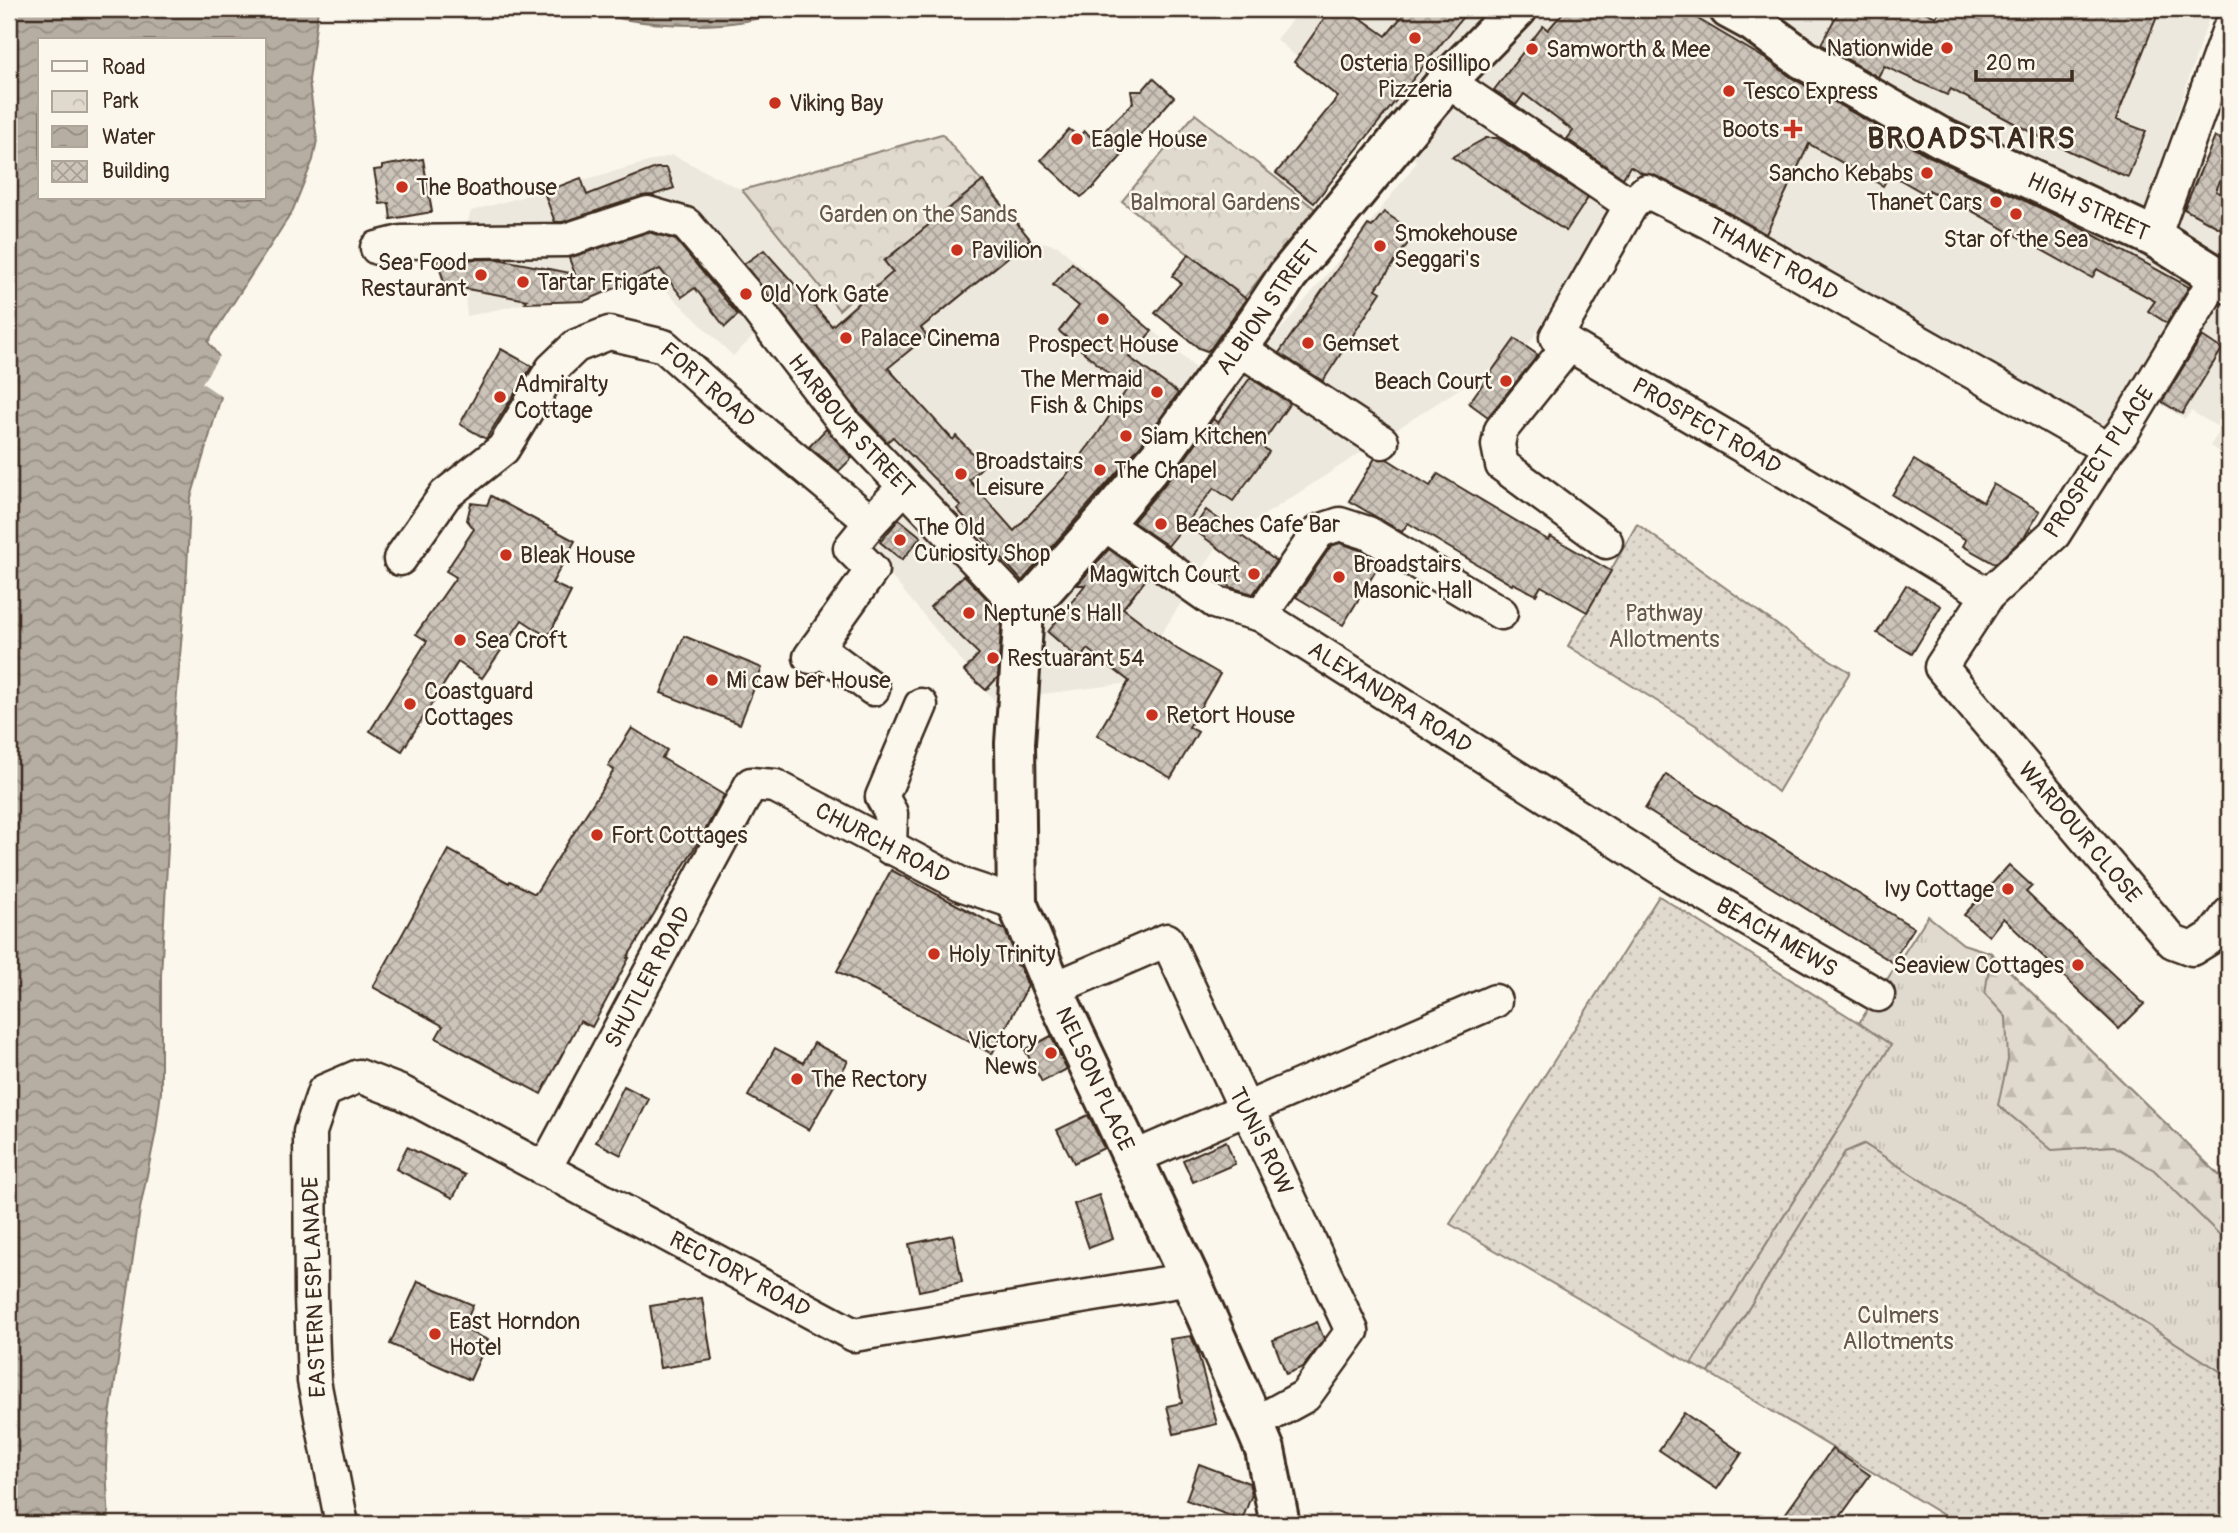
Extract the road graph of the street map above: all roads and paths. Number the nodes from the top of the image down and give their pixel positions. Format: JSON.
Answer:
{"nodes":[{"id":1,"x":1517,"y":9,"type":"edge"},
{"id":2,"x":1729,"y":9,"type":"edge"},
{"id":3,"x":2229,"y":29,"type":"edge"},
{"id":4,"x":1447,"y":81,"type":"junction"},
{"id":5,"x":1631,"y":205,"type":"junction"},
{"id":6,"x":2154,"y":237,"type":"junction"},
{"id":7,"x":377,"y":247,"type":"dead end"},
{"id":8,"x":2223,"y":281,"type":"edge"},
{"id":9,"x":1569,"y":345,"type":"junction"},
{"id":10,"x":1237,"y":347,"type":"junction"},
{"id":11,"x":1382,"y":442,"type":"dead end"},
{"id":12,"x":2108,"y":449,"type":"junction"},
{"id":13,"x":904,"y":486,"type":"junction"},
{"id":14,"x":871,"y":522,"type":"junction"},
{"id":15,"x":1103,"y":523,"type":"junction"},
{"id":16,"x":1606,"y":542,"type":"dead end"},
{"id":17,"x":400,"y":559,"type":"dead end"},
{"id":18,"x":1988,"y":595,"type":"junction"},
{"id":19,"x":1024,"y":611,"type":"junction"},
{"id":20,"x":1501,"y":613,"type":"dead end"},
{"id":21,"x":1261,"y":615,"type":"junction"},
{"id":22,"x":1941,"y":667,"type":"joint"},
{"id":23,"x":873,"y":689,"type":"dead end"},
{"id":24,"x":921,"y":705,"type":"dead end"},
{"id":25,"x":751,"y":784,"type":"joint"},
{"id":26,"x":890,"y":848,"type":"junction"},
{"id":27,"x":1674,"y":877,"type":"joint"},
{"id":28,"x":1017,"y":903,"type":"junction"},
{"id":29,"x":2229,"y":914,"type":"edge"},
{"id":30,"x":1053,"y":989,"type":"junction"},
{"id":31,"x":1878,"y":995,"type":"dead end"},
{"id":32,"x":1495,"y":1001,"type":"dead end"},
{"id":33,"x":324,"y":1091,"type":"joint"},
{"id":34,"x":1245,"y":1108,"type":"junction"},
{"id":35,"x":1133,"y":1158,"type":"junction"},
{"id":36,"x":544,"y":1170,"type":"junction"},
{"id":37,"x":1190,"y":1279,"type":"junction"},
{"id":38,"x":1254,"y":1424,"type":"junction"},
{"id":39,"x":342,"y":1524,"type":"edge"},
{"id":40,"x":1280,"y":1524,"type":"edge"}],
"edges":[{"from":1,"to":4,"type":"main road","name":"ALBION STREET"},
{"from":2,"to":6,"type":"main road","name":"HIGH STREET"},
{"from":3,"to":6,"type":"street"},
{"from":4,"to":5,"type":"street"},
{"from":4,"to":10,"type":"main road","name":"ALBION STREET"},
{"from":5,"to":9,"type":"street"},
{"from":5,"to":12,"type":"street","name":"THANET ROAD"},
{"from":6,"to":8,"type":"main road","name":"HIGH STREET"},
{"from":7,"to":13,"type":"street","name":"HARBOUR STREET"},
{"from":8,"to":12,"type":"street","name":"PROSPECT PLACE"},
{"from":9,"to":16,"type":"street"},
{"from":9,"to":18,"type":"street","name":"PROSPECT ROAD"},
{"from":10,"to":11,"type":"street"},
{"from":10,"to":15,"type":"main road","name":"ALBION STREET"},
{"from":12,"to":18,"type":"street","name":"PROSPECT PLACE"},
{"from":13,"to":14,"type":"street"},
{"from":13,"to":19,"type":"street","name":"HARBOUR STREET"},
{"from":14,"to":17,"type":"street","name":"FORT ROAD"},
{"from":14,"to":23,"type":"street"},
{"from":15,"to":19,"type":"main road","name":"ALBION STREET"},
{"from":15,"to":21,"type":"street","name":"ALEXANDRA ROAD"},
{"from":18,"to":22,"type":"street","name":"PROSPECT PLACE"},
{"from":19,"to":28,"type":"main road","name":"NELSON PLACE"},
{"from":20,"to":21,"type":"street"},
{"from":21,"to":27,"type":"street","name":"ALEXANDRA ROAD"},
{"from":22,"to":29,"type":"street","name":"WARDOUR CLOSE"},
{"from":24,"to":26,"type":"street"},
{"from":25,"to":26,"type":"street","name":"CHURCH ROAD"},
{"from":25,"to":36,"type":"street","name":"SHUTLER ROAD"},
{"from":26,"to":28,"type":"street","name":"CHURCH ROAD"},
{"from":27,"to":31,"type":"street","name":"BEACH MEWS"},
{"from":28,"to":30,"type":"main road","name":"NELSON PLACE"},
{"from":30,"to":34,"type":"street","name":"TUNIS ROW"},
{"from":30,"to":35,"type":"main road","name":"NELSON PLACE"},
{"from":32,"to":34,"type":"street"},
{"from":33,"to":36,"type":"street","name":"RECTORY ROAD"},
{"from":33,"to":39,"type":"street","name":"EASTERN ESPLANADE"},
{"from":34,"to":35,"type":"street"},
{"from":34,"to":38,"type":"street","name":"TUNIS ROW"},
{"from":35,"to":37,"type":"main road","name":"NELSON PLACE"},
{"from":36,"to":37,"type":"street","name":"RECTORY ROAD"},
{"from":37,"to":38,"type":"main road","name":"NELSON PLACE"},
{"from":38,"to":40,"type":"main road","name":"NELSON PLACE"}]}
